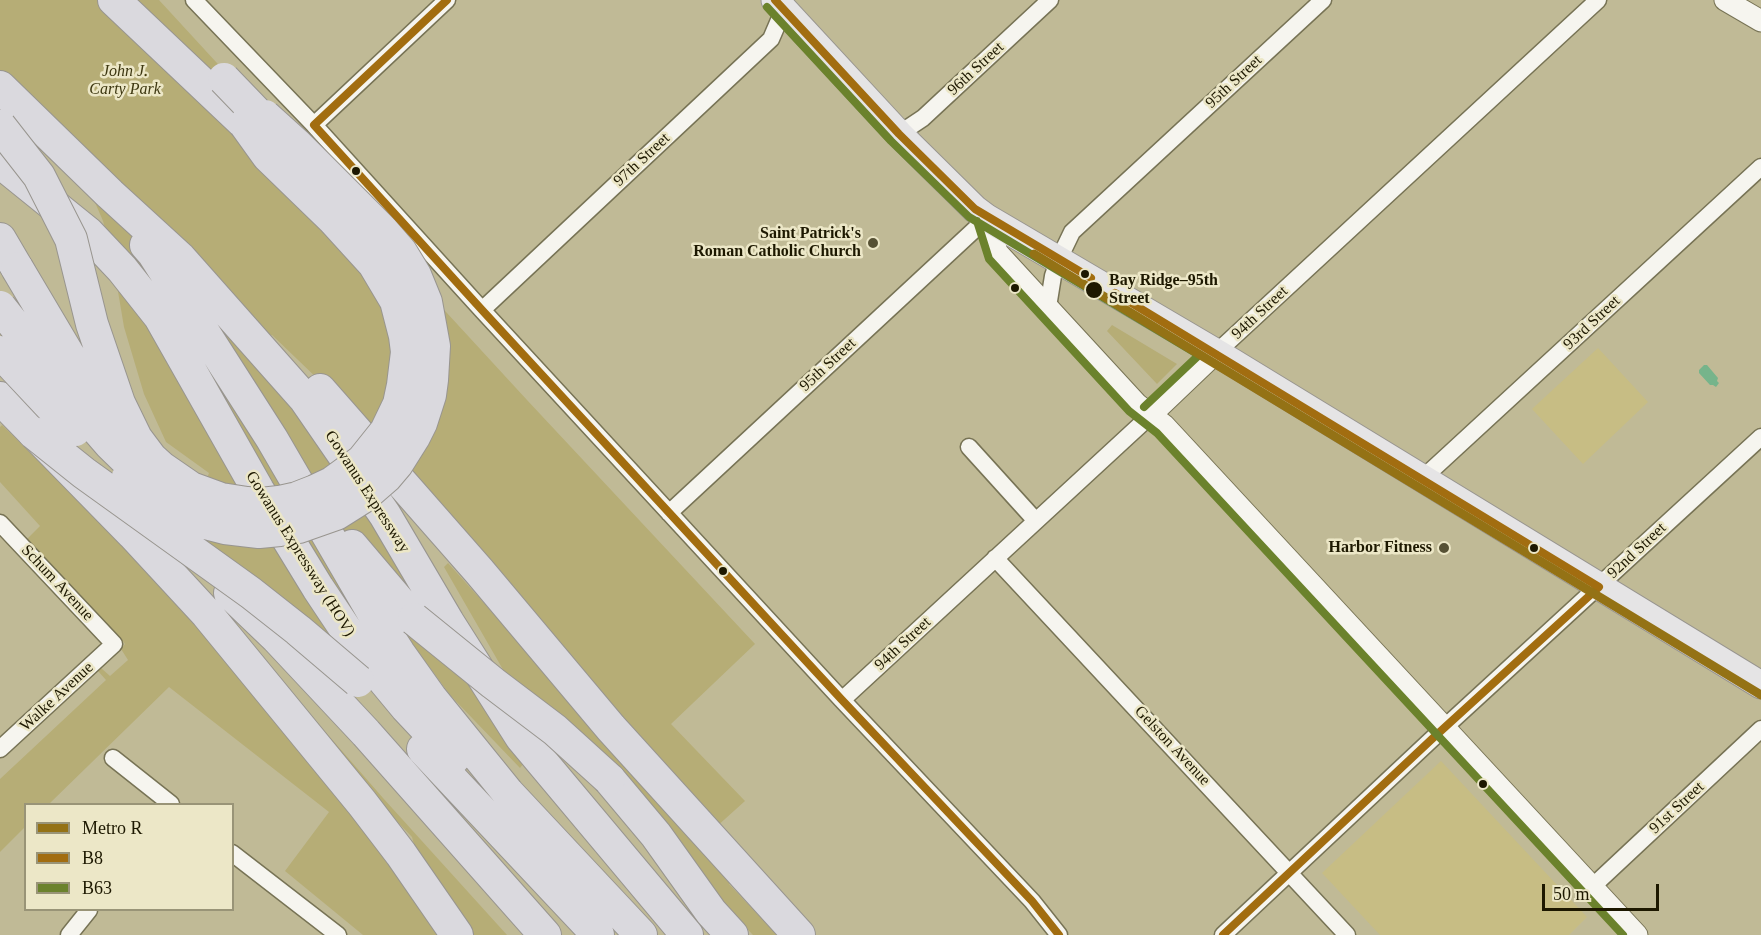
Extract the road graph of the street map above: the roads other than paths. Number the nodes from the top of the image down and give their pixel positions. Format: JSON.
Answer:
{"nodes":[{"id":1,"x":114,"y":0,"type":"edge"},
{"id":2,"x":145,"y":0,"type":"edge"},
{"id":3,"x":194,"y":0,"type":"edge"},
{"id":4,"x":447,"y":0,"type":"edge"},
{"id":5,"x":1050,"y":0,"type":"edge"},
{"id":6,"x":1323,"y":0,"type":"edge"},
{"id":7,"x":1598,"y":0,"type":"edge"},
{"id":8,"x":1725,"y":0,"type":"edge"},
{"id":9,"x":782,"y":3,"type":"edge"},
{"id":10,"x":1761,"y":21,"type":"edge"},
{"id":11,"x":224,"y":79,"type":"junction"},
{"id":12,"x":0,"y":87,"type":"edge"},
{"id":13,"x":0,"y":97,"type":"edge"},
{"id":14,"x":245,"y":124,"type":"junction"},
{"id":15,"x":314,"y":125,"type":"junction"},
{"id":16,"x":0,"y":126,"type":"edge"},
{"id":17,"x":899,"y":134,"type":"junction"},
{"id":18,"x":0,"y":162,"type":"edge"},
{"id":19,"x":1761,"y":167,"type":"edge"},
{"id":20,"x":987,"y":218,"type":"junction"},
{"id":21,"x":0,"y":239,"type":"edge"},
{"id":22,"x":1059,"y":259,"type":"junction"},
{"id":23,"x":220,"y":302,"type":"junction"},
{"id":24,"x":0,"y":307,"type":"edge"},
{"id":25,"x":1048,"y":307,"type":"junction"},
{"id":26,"x":482,"y":310,"type":"junction"},
{"id":27,"x":0,"y":352,"type":"edge"},
{"id":28,"x":1216,"y":354,"type":"junction"},
{"id":29,"x":0,"y":398,"type":"edge"},
{"id":30,"x":1151,"y":415,"type":"junction"},
{"id":31,"x":34,"y":433,"type":"junction"},
{"id":32,"x":1761,"y":437,"type":"edge"},
{"id":33,"x":272,"y":439,"type":"junction"},
{"id":34,"x":969,"y":447,"type":"dead end"},
{"id":35,"x":1422,"y":479,"type":"junction"},
{"id":36,"x":669,"y":513,"type":"junction"},
{"id":37,"x":1036,"y":520,"type":"junction"},
{"id":38,"x":0,"y":523,"type":"edge"},
{"id":39,"x":995,"y":558,"type":"junction"},
{"id":40,"x":1599,"y":587,"type":"junction"},
{"id":41,"x":230,"y":593,"type":"dead end"},
{"id":42,"x":114,"y":644,"type":"joint"},
{"id":43,"x":1761,"y":685,"type":"edge"},
{"id":44,"x":842,"y":700,"type":"junction"},
{"id":45,"x":1445,"y":727,"type":"junction"},
{"id":46,"x":1761,"y":729,"type":"edge"},
{"id":47,"x":0,"y":749,"type":"edge"},
{"id":48,"x":113,"y":758,"type":"dead end"},
{"id":49,"x":170,"y":803,"type":"edge"},
{"id":50,"x":234,"y":855,"type":"edge"},
{"id":51,"x":1290,"y":873,"type":"junction"},
{"id":52,"x":1592,"y":887,"type":"junction"},
{"id":53,"x":511,"y":897,"type":"junction"},
{"id":54,"x":88,"y":911,"type":"edge"},
{"id":55,"x":69,"y":935,"type":"edge"},
{"id":56,"x":338,"y":935,"type":"edge"},
{"id":57,"x":457,"y":935,"type":"edge"},
{"id":58,"x":538,"y":935,"type":"edge"},
{"id":59,"x":546,"y":935,"type":"edge"},
{"id":60,"x":598,"y":935,"type":"edge"},
{"id":61,"x":620,"y":935,"type":"edge"},
{"id":62,"x":641,"y":935,"type":"edge"},
{"id":63,"x":687,"y":935,"type":"edge"},
{"id":64,"x":732,"y":935,"type":"edge"},
{"id":65,"x":799,"y":935,"type":"edge"},
{"id":66,"x":1059,"y":935,"type":"edge"},
{"id":67,"x":1223,"y":935,"type":"edge"},
{"id":68,"x":1347,"y":935,"type":"edge"},
{"id":69,"x":1637,"y":935,"type":"edge"}],
"edges":[{"from":1,"to":14,"type":"highway"},
{"from":2,"to":11,"type":"highway"},
{"from":3,"to":15,"type":"street"},
{"from":4,"to":15,"type":"street"},
{"from":5,"to":17,"type":"street","name":"96th Street"},
{"from":6,"to":22,"type":"street","name":"95th Street"},
{"from":7,"to":28,"type":"street","name":"94th Street"},
{"from":8,"to":10,"type":"street"},
{"from":9,"to":17,"type":"main road"},
{"from":9,"to":26,"type":"street","name":"97th Street"},
{"from":11,"to":24,"type":"highway","bridge":true},
{"from":11,"to":27,"type":"highway","bridge":true},
{"from":12,"to":23,"type":"highway","name":"Gowanus Expressway"},
{"from":13,"to":33,"type":"highway"},
{"from":14,"to":16,"type":"highway","bridge":true},
{"from":14,"to":21,"type":"highway","bridge":true},
{"from":15,"to":26,"type":"street"},
{"from":17,"to":20,"type":"main road"},
{"from":18,"to":61,"type":"highway","name":"Gowanus Expressway (HOV)","bridge":true},
{"from":19,"to":35,"type":"street","name":"93rd Street"},
{"from":20,"to":22,"type":"main road"},
{"from":20,"to":25,"type":"street"},
{"from":20,"to":36,"type":"street","name":"95th Street"},
{"from":22,"to":25,"type":"street","name":"95th Street"},
{"from":22,"to":28,"type":"main road"},
{"from":23,"to":63,"type":"highway","name":"Gowanus Expressway"},
{"from":23,"to":65,"type":"highway"},
{"from":25,"to":30,"type":"street"},
{"from":26,"to":36,"type":"street"},
{"from":28,"to":30,"type":"street","name":"94th Street"},
{"from":28,"to":35,"type":"main road"},
{"from":29,"to":31,"type":"highway"},
{"from":30,"to":37,"type":"street","name":"94th Street"},
{"from":30,"to":45,"type":"street"},
{"from":31,"to":57,"type":"highway","bridge":true},
{"from":31,"to":60,"type":"highway","bridge":true},
{"from":32,"to":40,"type":"street","name":"92nd Street"},
{"from":33,"to":62,"type":"highway"},
{"from":33,"to":64,"type":"highway","bridge":true},
{"from":34,"to":37,"type":"street"},
{"from":35,"to":40,"type":"main road"},
{"from":36,"to":44,"type":"street"},
{"from":37,"to":39,"type":"street","name":"94th Street"},
{"from":38,"to":42,"type":"street","name":"Schum Avenue"},
{"from":39,"to":44,"type":"street","name":"94th Street"},
{"from":39,"to":51,"type":"street","name":"Gelston Avenue"},
{"from":40,"to":43,"type":"main road"},
{"from":40,"to":45,"type":"street","name":"92nd Street"},
{"from":41,"to":53,"type":"highway"},
{"from":42,"to":47,"type":"street","name":"Walke Avenue"},
{"from":44,"to":66,"type":"street"},
{"from":45,"to":51,"type":"street","name":"92nd Street"},
{"from":45,"to":52,"type":"street"},
{"from":46,"to":52,"type":"street","name":"91st Street"},
{"from":48,"to":49,"type":"street"},
{"from":50,"to":56,"type":"street"},
{"from":51,"to":67,"type":"street","name":"92nd Street"},
{"from":51,"to":68,"type":"street","name":"Gelston Avenue"},
{"from":52,"to":69,"type":"street"},
{"from":53,"to":58,"type":"highway"},
{"from":53,"to":59,"type":"highway"},
{"from":54,"to":55,"type":"street"}]}
